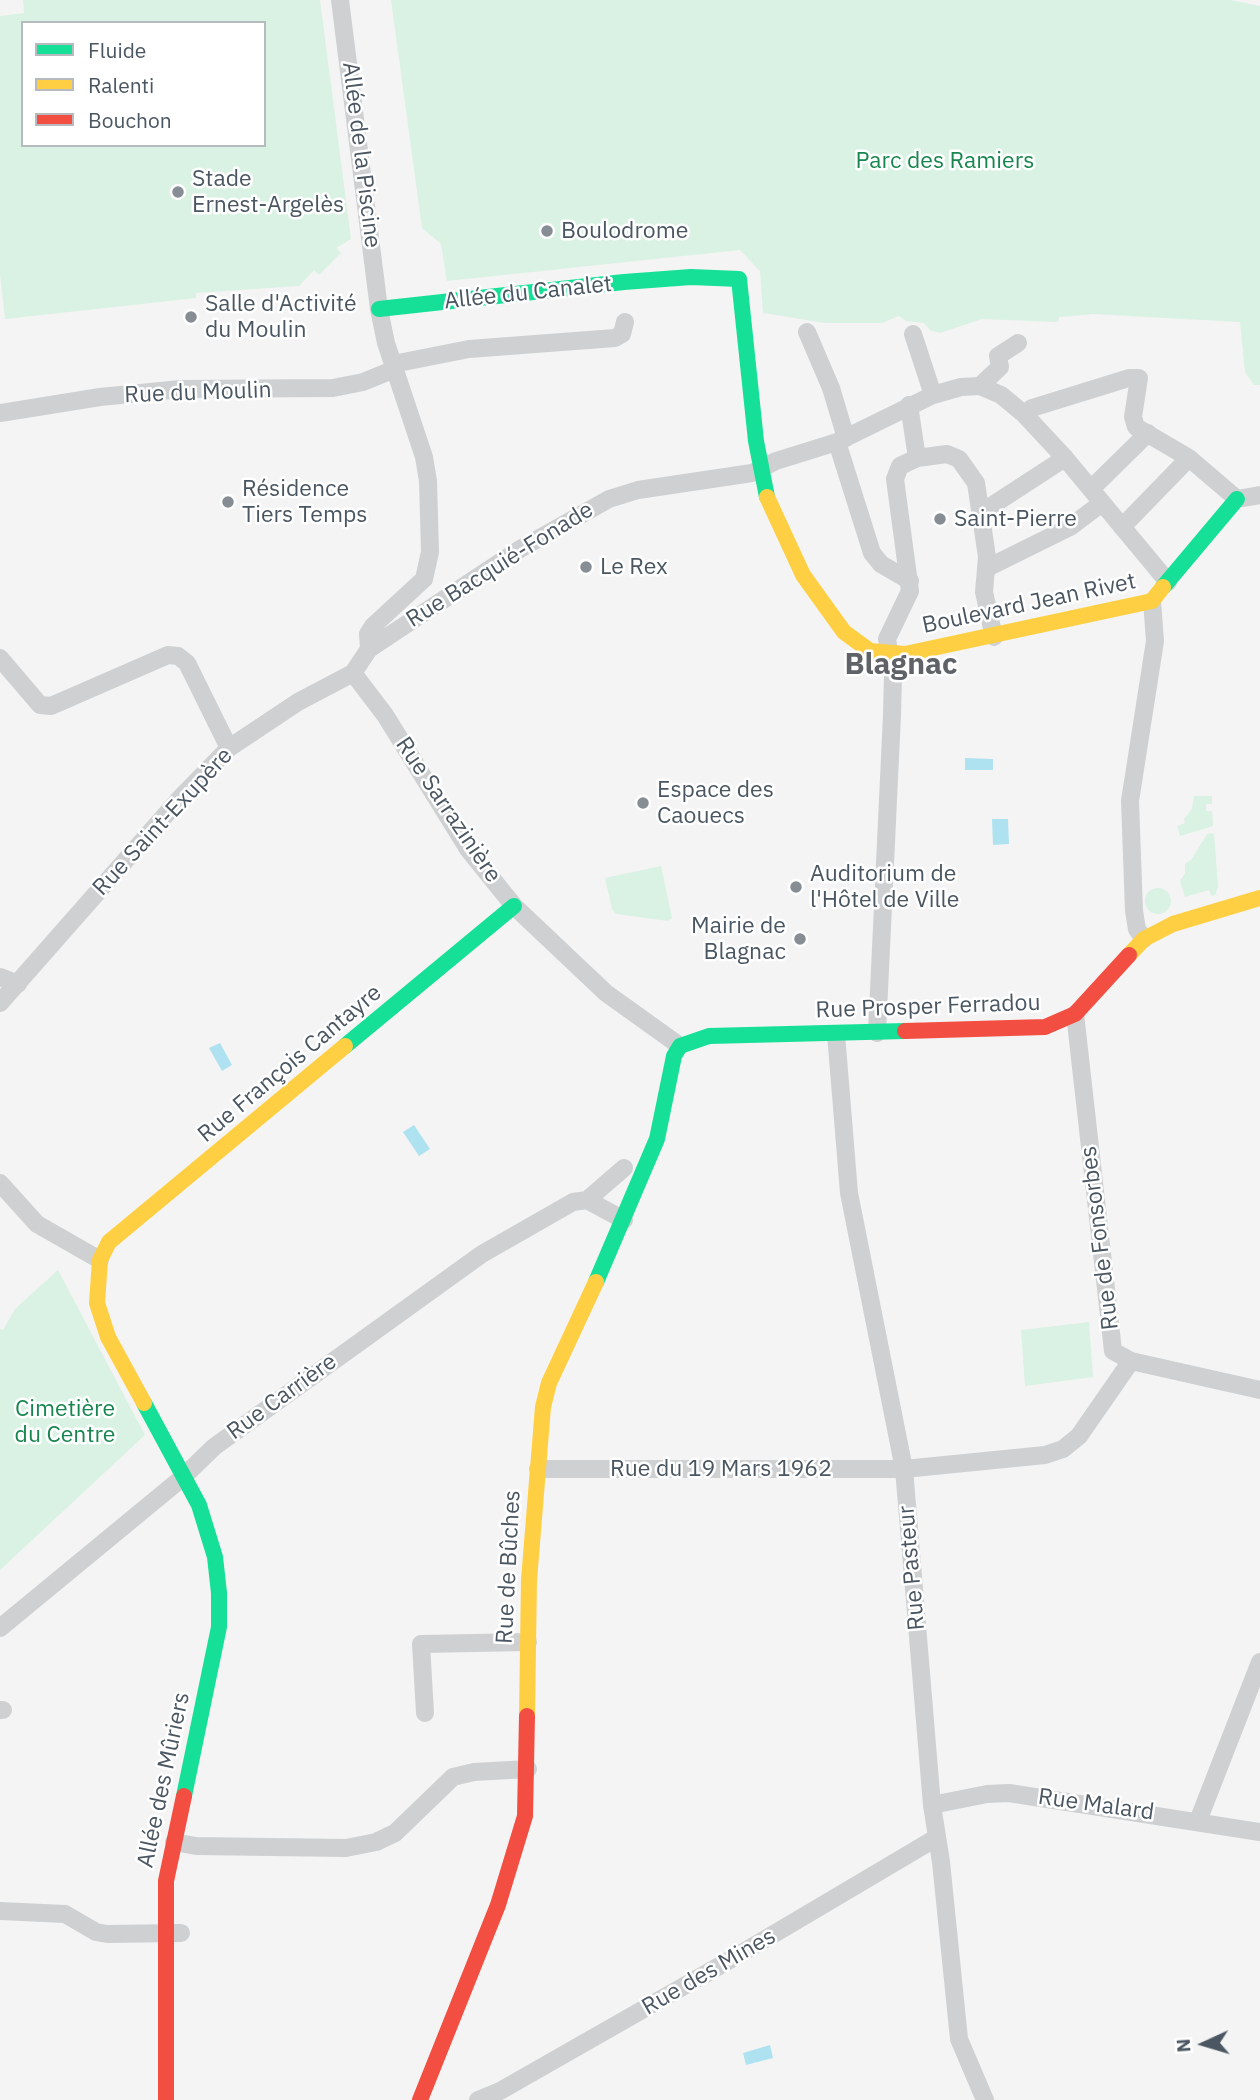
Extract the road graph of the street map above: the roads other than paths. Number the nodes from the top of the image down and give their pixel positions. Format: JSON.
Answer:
{"nodes":[{"id":1,"x":340,"y":0,"type":"edge"},
{"id":2,"x":379,"y":309,"type":"junction"},
{"id":3,"x":625,"y":322,"type":"dead end"},
{"id":4,"x":807,"y":332,"type":"dead end"},
{"id":5,"x":913,"y":334,"type":"dead end"},
{"id":6,"x":1018,"y":343,"type":"dead end"},
{"id":7,"x":394,"y":366,"type":"junction"},
{"id":8,"x":980,"y":386,"type":"junction"},
{"id":9,"x":933,"y":395,"type":"junction"},
{"id":10,"x":909,"y":405,"type":"junction"},
{"id":11,"x":0,"y":413,"type":"edge"},
{"id":12,"x":1024,"y":414,"type":"junction"},
{"id":13,"x":1149,"y":433,"type":"junction"},
{"id":14,"x":842,"y":440,"type":"junction"},
{"id":15,"x":917,"y":458,"type":"junction"},
{"id":16,"x":1065,"y":458,"type":"junction"},
{"id":17,"x":1189,"y":458,"type":"junction"},
{"id":18,"x":761,"y":469,"type":"junction"},
{"id":19,"x":1260,"y":495,"type":"edge"},
{"id":20,"x":1097,"y":496,"type":"junction"},
{"id":21,"x":1237,"y":499,"type":"junction"},
{"id":22,"x":982,"y":512,"type":"junction"},
{"id":23,"x":1122,"y":527,"type":"junction"},
{"id":24,"x":987,"y":568,"type":"junction"},
{"id":25,"x":910,"y":580,"type":"junction"},
{"id":26,"x":1168,"y":582,"type":"junction"},
{"id":27,"x":1152,"y":601,"type":"junction"},
{"id":28,"x":994,"y":637,"type":"junction"},
{"id":29,"x":369,"y":649,"type":"junction"},
{"id":30,"x":891,"y":655,"type":"junction"},
{"id":31,"x":0,"y":658,"type":"edge"},
{"id":32,"x":353,"y":673,"type":"junction"},
{"id":33,"x":229,"y":748,"type":"junction"},
{"id":34,"x":1260,"y":898,"type":"edge"},
{"id":35,"x":514,"y":906,"type":"junction"},
{"id":36,"x":1144,"y":939,"type":"junction"},
{"id":37,"x":0,"y":977,"type":"edge"},
{"id":38,"x":18,"y":984,"type":"junction"},
{"id":39,"x":0,"y":1003,"type":"edge"},
{"id":40,"x":1075,"y":1014,"type":"junction"},
{"id":41,"x":877,"y":1027,"type":"junction"},
{"id":42,"x":836,"y":1034,"type":"junction"},
{"id":43,"x":680,"y":1045,"type":"junction"},
{"id":44,"x":624,"y":1168,"type":"dead end"},
{"id":45,"x":0,"y":1183,"type":"edge"},
{"id":46,"x":587,"y":1200,"type":"junction"},
{"id":47,"x":624,"y":1220,"type":"junction"},
{"id":48,"x":100,"y":1260,"type":"junction"},
{"id":49,"x":1131,"y":1361,"type":"junction"},
{"id":50,"x":1260,"y":1390,"type":"edge"},
{"id":51,"x":538,"y":1469,"type":"junction"},
{"id":52,"x":904,"y":1469,"type":"junction"},
{"id":53,"x":182,"y":1478,"type":"junction"},
{"id":54,"x":0,"y":1628,"type":"edge"},
{"id":55,"x":528,"y":1642,"type":"junction"},
{"id":56,"x":1260,"y":1662,"type":"edge"},
{"id":57,"x":425,"y":1713,"type":"dead end"},
{"id":58,"x":528,"y":1769,"type":"junction"},
{"id":59,"x":932,"y":1805,"type":"junction"},
{"id":60,"x":1198,"y":1821,"type":"junction"},
{"id":61,"x":1260,"y":1832,"type":"edge"},
{"id":62,"x":936,"y":1838,"type":"junction"},
{"id":63,"x":174,"y":1842,"type":"junction"},
{"id":64,"x":0,"y":1912,"type":"edge"},
{"id":65,"x":173,"y":1933,"type":"junction"},
{"id":66,"x":166,"y":2100,"type":"edge"},
{"id":67,"x":420,"y":2100,"type":"edge"},
{"id":68,"x":478,"y":2100,"type":"edge"},
{"id":69,"x":985,"y":2100,"type":"edge"}],
"edges":[{"from":1,"to":2,"type":"street","name":"Allée de la Piscine"},
{"from":2,"to":7,"type":"street"},
{"from":2,"to":18,"type":"street","name":"Allée du Canalet"},
{"from":3,"to":7,"type":"street","name":"Rue du Moulin"},
{"from":4,"to":14,"type":"street"},
{"from":5,"to":9,"type":"street"},
{"from":6,"to":8,"type":"street"},
{"from":7,"to":11,"type":"street","name":"Rue du Moulin"},
{"from":7,"to":29,"type":"street"},
{"from":8,"to":9,"type":"street","name":"Rue Bacquié-Fonade"},
{"from":8,"to":12,"type":"street"},
{"from":9,"to":10,"type":"street","name":"Rue Bacquié-Fonade"},
{"from":10,"to":14,"type":"street","name":"Rue Bacquié-Fonade"},
{"from":10,"to":15,"type":"street"},
{"from":12,"to":13,"type":"street"},
{"from":12,"to":16,"type":"street"},
{"from":13,"to":17,"type":"street"},
{"from":13,"to":20,"type":"street"},
{"from":14,"to":18,"type":"street","name":"Rue Bacquié-Fonade"},
{"from":14,"to":25,"type":"street"},
{"from":15,"to":22,"type":"street"},
{"from":15,"to":25,"type":"street"},
{"from":16,"to":20,"type":"street"},
{"from":16,"to":22,"type":"street"},
{"from":17,"to":21,"type":"street"},
{"from":17,"to":23,"type":"street"},
{"from":18,"to":29,"type":"street","name":"Rue Bacquié-Fonade"},
{"from":18,"to":30,"type":"street"},
{"from":19,"to":21,"type":"street"},
{"from":20,"to":23,"type":"street"},
{"from":20,"to":24,"type":"street"},
{"from":21,"to":26,"type":"street","name":"Boulevard Jean Rivet"},
{"from":22,"to":24,"type":"street"},
{"from":23,"to":26,"type":"street"},
{"from":24,"to":28,"type":"street"},
{"from":25,"to":30,"type":"street"},
{"from":26,"to":27,"type":"street","name":"Boulevard Jean Rivet"},
{"from":27,"to":28,"type":"street","name":"Boulevard Jean Rivet"},
{"from":27,"to":36,"type":"street"},
{"from":28,"to":30,"type":"street","name":"Boulevard Jean Rivet"},
{"from":29,"to":32,"type":"street"},
{"from":30,"to":41,"type":"street"},
{"from":31,"to":33,"type":"street"},
{"from":32,"to":33,"type":"street","name":"Rue Saint-Exupère"},
{"from":32,"to":35,"type":"street","name":"Rue Sarrazinière"},
{"from":33,"to":38,"type":"street","name":"Rue Saint-Exupère"},
{"from":34,"to":36,"type":"street"},
{"from":35,"to":43,"type":"street","name":"Rue Sarrazinière"},
{"from":35,"to":48,"type":"street","name":"Rue François Cantayre"},
{"from":36,"to":40,"type":"street","name":"Rue Prosper Ferradou"},
{"from":37,"to":38,"type":"street"},
{"from":38,"to":39,"type":"street","name":"Rue Saint-Exupère"},
{"from":40,"to":41,"type":"street","name":"Rue Prosper Ferradou"},
{"from":40,"to":49,"type":"street","name":"Rue de Fonsorbes"},
{"from":41,"to":42,"type":"street","name":"Rue Prosper Ferradou"},
{"from":42,"to":43,"type":"street","name":"Rue Prosper Ferradou"},
{"from":42,"to":52,"type":"street","name":"Rue Pasteur"},
{"from":43,"to":47,"type":"street","name":"Rue de Bûches"},
{"from":44,"to":46,"type":"street","name":"Rue Carrière"},
{"from":45,"to":48,"type":"street"},
{"from":46,"to":47,"type":"street"},
{"from":46,"to":53,"type":"street","name":"Rue Carrière"},
{"from":47,"to":51,"type":"street","name":"Rue de Bûches"},
{"from":48,"to":53,"type":"street"},
{"from":49,"to":50,"type":"street","name":"Rue de Fonsorbes"},
{"from":49,"to":52,"type":"street","name":"Rue du 19 Mars 1962"},
{"from":51,"to":52,"type":"street","name":"Rue du 19 Mars 1962"},
{"from":51,"to":55,"type":"street","name":"Rue de Bûches"},
{"from":52,"to":59,"type":"street","name":"Rue Pasteur"},
{"from":53,"to":54,"type":"street","name":"Rue Carrière"},
{"from":53,"to":63,"type":"street","name":"Allée des Mûriers"},
{"from":55,"to":57,"type":"street"},
{"from":55,"to":58,"type":"street","name":"Rue de Bûches"},
{"from":56,"to":60,"type":"street"},
{"from":58,"to":63,"type":"street"},
{"from":58,"to":67,"type":"street","name":"Rue de Bûches"},
{"from":59,"to":60,"type":"street","name":"Rue Malard"},
{"from":59,"to":62,"type":"street","name":"Rue Pasteur"},
{"from":60,"to":61,"type":"street","name":"Rue Malard"},
{"from":62,"to":68,"type":"street","name":"Rue des Mines"},
{"from":62,"to":69,"type":"street","name":"Rue Pasteur"},
{"from":63,"to":65,"type":"street","name":"Allée des Mûriers"},
{"from":64,"to":65,"type":"street"},
{"from":65,"to":66,"type":"street","name":"Allée des Mûriers"}]}
